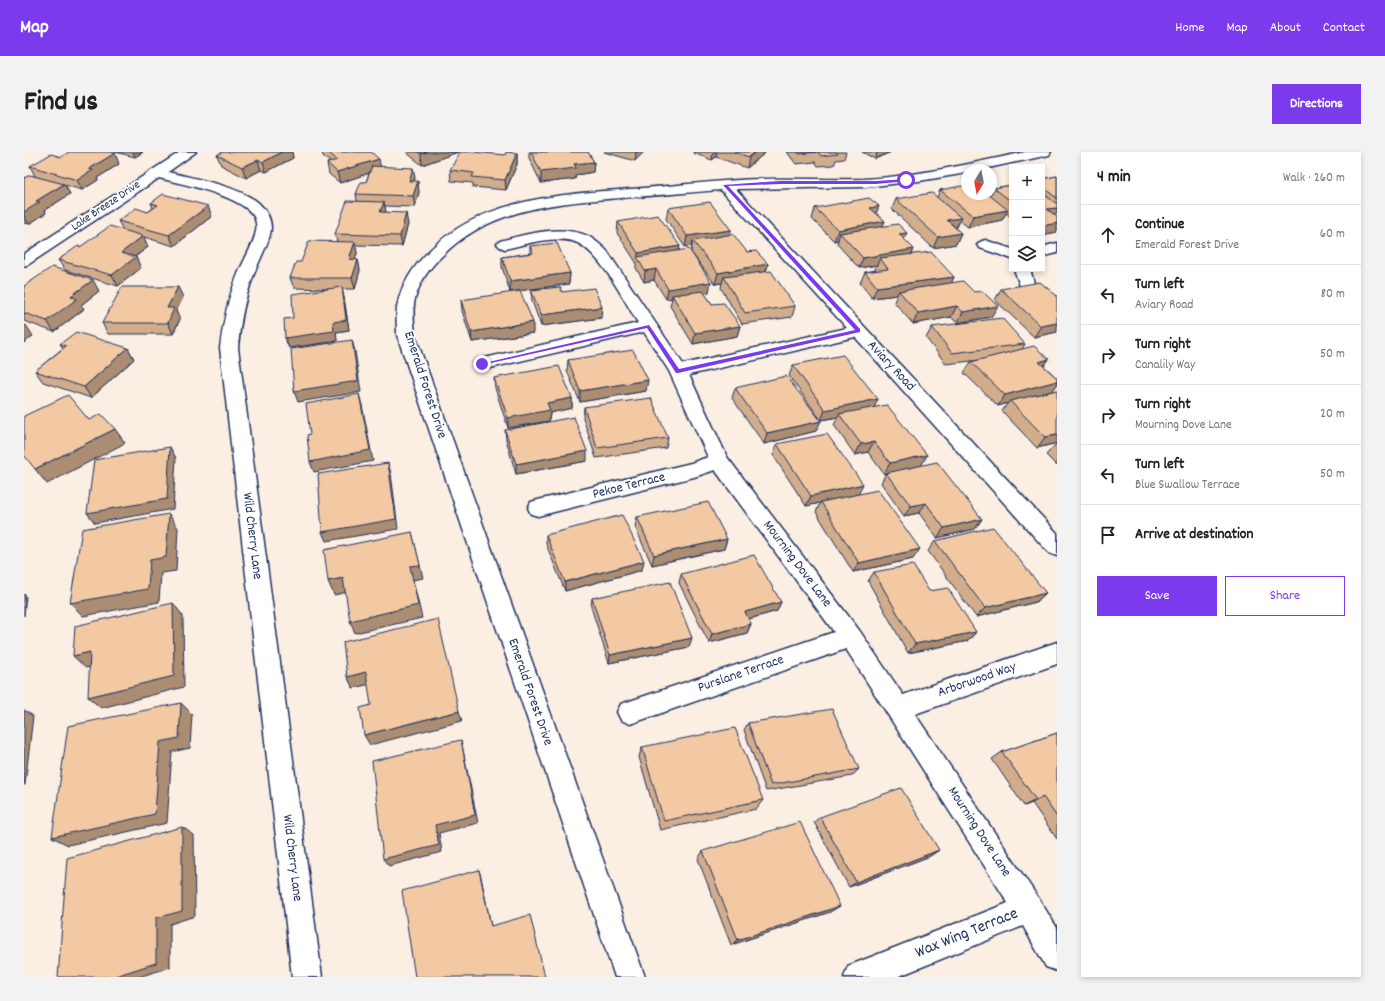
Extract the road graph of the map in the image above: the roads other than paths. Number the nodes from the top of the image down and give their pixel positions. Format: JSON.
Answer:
{"nodes":[{"id":1,"x":189,"y":152,"type":"edge"},
{"id":2,"x":1044,"y":152,"type":"edge"},
{"id":3,"x":156,"y":173,"type":"junction"},
{"id":4,"x":725,"y":185,"type":"junction"},
{"id":5,"x":505,"y":244,"type":"dead end"},
{"id":6,"x":984,"y":245,"type":"dead end"},
{"id":7,"x":1057,"y":248,"type":"edge"},
{"id":8,"x":1045,"y":251,"type":"edge"},
{"id":9,"x":1009,"y":253,"type":"edge"},
{"id":10,"x":24,"y":261,"type":"edge"},
{"id":11,"x":649,"y":326,"type":"junction"},
{"id":12,"x":859,"y":331,"type":"junction"},
{"id":13,"x":482,"y":364,"type":"dead end"},
{"id":14,"x":678,"y":371,"type":"junction"},
{"id":15,"x":719,"y":461,"type":"junction"},
{"id":16,"x":538,"y":508,"type":"dead end"},
{"id":17,"x":1057,"y":546,"type":"edge"},
{"id":18,"x":852,"y":637,"type":"junction"},
{"id":19,"x":1057,"y":653,"type":"edge"},
{"id":20,"x":898,"y":708,"type":"junction"},
{"id":21,"x":630,"y":712,"type":"dead end"},
{"id":22,"x":1029,"y":909,"type":"junction"},
{"id":23,"x":1057,"y":956,"type":"edge"},
{"id":24,"x":307,"y":977,"type":"edge"},
{"id":25,"x":630,"y":977,"type":"edge"},
{"id":26,"x":859,"y":977,"type":"edge"}],
"edges":[{"from":1,"to":3,"type":"street","name":"Lake Breeze Drive"},
{"from":2,"to":4,"type":"street","name":"Emerald Forest Drive"},
{"from":3,"to":10,"type":"street","name":"Lake Breeze Drive"},
{"from":3,"to":24,"type":"street","name":"Wild Cherry Lane"},
{"from":4,"to":12,"type":"street","name":"Aviary Road"},
{"from":4,"to":25,"type":"street","name":"Emerald Forest Drive"},
{"from":5,"to":11,"type":"street","name":"Mourning Dove Lane"},
{"from":6,"to":9,"type":"street"},
{"from":7,"to":8,"type":"street"},
{"from":11,"to":13,"type":"street"},
{"from":11,"to":14,"type":"street","name":"Mourning Dove Lane"},
{"from":12,"to":14,"type":"street"},
{"from":12,"to":17,"type":"street","name":"Aviary Road"},
{"from":14,"to":15,"type":"street","name":"Mourning Dove Lane"},
{"from":15,"to":16,"type":"street","name":"Pekoe Terrace"},
{"from":15,"to":18,"type":"street","name":"Mourning Dove Lane"},
{"from":18,"to":20,"type":"street","name":"Mourning Dove Lane"},
{"from":18,"to":21,"type":"street","name":"Purslane Terrace"},
{"from":19,"to":20,"type":"street","name":"Arborwood Way"},
{"from":20,"to":22,"type":"street","name":"Mourning Dove Lane"},
{"from":22,"to":23,"type":"street","name":"Mourning Dove Lane"},
{"from":22,"to":26,"type":"street","name":"Wax Wing Terrace"}]}
